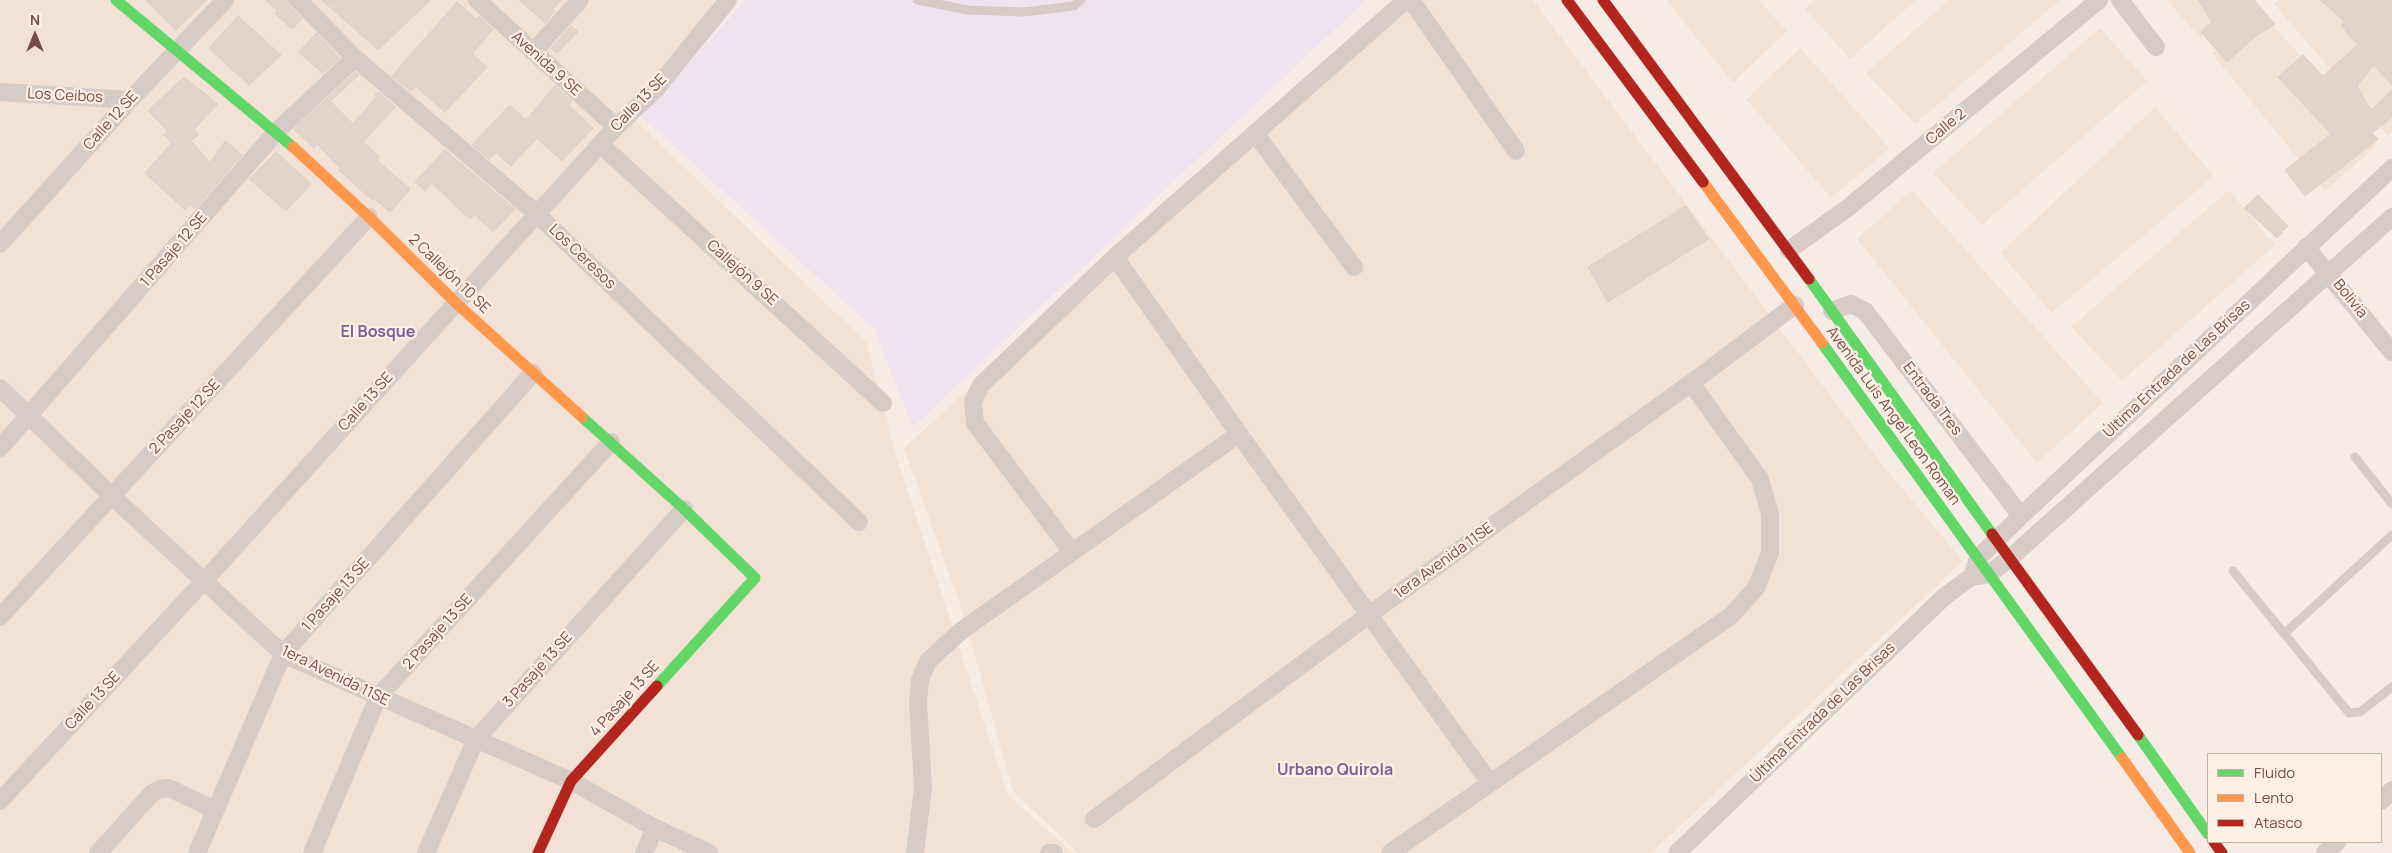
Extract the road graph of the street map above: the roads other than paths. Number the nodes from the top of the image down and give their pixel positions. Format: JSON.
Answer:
{"nodes":[{"id":1,"x":116,"y":0,"type":"edge"},
{"id":2,"x":225,"y":0,"type":"edge"},
{"id":3,"x":298,"y":0,"type":"edge"},
{"id":4,"x":477,"y":0,"type":"edge"},
{"id":5,"x":580,"y":0,"type":"edge"},
{"id":6,"x":728,"y":0,"type":"edge"},
{"id":7,"x":917,"y":0,"type":"edge"},
{"id":8,"x":1081,"y":0,"type":"edge"},
{"id":9,"x":1406,"y":0,"type":"edge"},
{"id":10,"x":1411,"y":0,"type":"edge"},
{"id":11,"x":1567,"y":0,"type":"edge"},
{"id":12,"x":1603,"y":0,"type":"edge"},
{"id":13,"x":2099,"y":0,"type":"edge"},
{"id":14,"x":2120,"y":0,"type":"edge"},
{"id":15,"x":2156,"y":47,"type":"dead end"},
{"id":16,"x":176,"y":52,"type":"junction"},
{"id":17,"x":533,"y":52,"type":"junction"},
{"id":18,"x":355,"y":58,"type":"junction"},
{"id":19,"x":0,"y":92,"type":"edge"},
{"id":20,"x":130,"y":100,"type":"junction"},
{"id":21,"x":616,"y":127,"type":"junction"},
{"id":22,"x":276,"y":132,"type":"junction"},
{"id":23,"x":1255,"y":133,"type":"junction"},
{"id":24,"x":600,"y":144,"type":"junction"},
{"id":25,"x":1516,"y":151,"type":"dead end"},
{"id":26,"x":2392,"y":168,"type":"edge"},
{"id":27,"x":536,"y":214,"type":"junction"},
{"id":28,"x":369,"y":217,"type":"junction"},
{"id":29,"x":2392,"y":217,"type":"edge"},
{"id":30,"x":0,"y":244,"type":"edge"},
{"id":31,"x":2306,"y":247,"type":"junction"},
{"id":32,"x":1789,"y":250,"type":"junction"},
{"id":33,"x":1115,"y":257,"type":"junction"},
{"id":34,"x":1354,"y":267,"type":"dead end"},
{"id":35,"x":2328,"y":272,"type":"junction"},
{"id":36,"x":456,"y":303,"type":"junction"},
{"id":37,"x":1795,"y":306,"type":"junction"},
{"id":38,"x":1832,"y":311,"type":"junction"},
{"id":39,"x":2392,"y":352,"type":"edge"},
{"id":40,"x":533,"y":373,"type":"junction"},
{"id":41,"x":1691,"y":384,"type":"junction"},
{"id":42,"x":0,"y":388,"type":"edge"},
{"id":43,"x":883,"y":403,"type":"dead end"},
{"id":44,"x":30,"y":416,"type":"junction"},
{"id":45,"x":1239,"y":434,"type":"junction"},
{"id":46,"x":611,"y":442,"type":"junction"},
{"id":47,"x":0,"y":448,"type":"edge"},
{"id":48,"x":2355,"y":457,"type":"dead end"},
{"id":49,"x":112,"y":496,"type":"junction"},
{"id":50,"x":2392,"y":504,"type":"edge"},
{"id":51,"x":684,"y":509,"type":"junction"},
{"id":52,"x":2021,"y":516,"type":"junction"},
{"id":53,"x":858,"y":522,"type":"dead end"},
{"id":54,"x":2392,"y":535,"type":"edge"},
{"id":55,"x":1997,"y":541,"type":"junction"},
{"id":56,"x":1072,"y":552,"type":"junction"},
{"id":57,"x":1978,"y":558,"type":"junction"},
{"id":58,"x":2010,"y":558,"type":"junction"},
{"id":59,"x":2233,"y":571,"type":"dead end"},
{"id":60,"x":1989,"y":574,"type":"junction"},
{"id":61,"x":1971,"y":577,"type":"junction"},
{"id":62,"x":755,"y":578,"type":"joint"},
{"id":63,"x":204,"y":582,"type":"junction"},
{"id":64,"x":1370,"y":614,"type":"junction"},
{"id":65,"x":0,"y":617,"type":"edge"},
{"id":66,"x":2284,"y":634,"type":"junction"},
{"id":67,"x":283,"y":654,"type":"junction"},
{"id":68,"x":2392,"y":687,"type":"edge"},
{"id":69,"x":378,"y":697,"type":"junction"},
{"id":70,"x":476,"y":739,"type":"junction"},
{"id":71,"x":571,"y":781,"type":"junction"},
{"id":72,"x":1490,"y":783,"type":"junction"},
{"id":73,"x":2392,"y":790,"type":"edge"},
{"id":74,"x":2382,"y":800,"type":"edge"},
{"id":75,"x":0,"y":801,"type":"edge"},
{"id":76,"x":215,"y":810,"type":"junction"},
{"id":77,"x":1094,"y":819,"type":"dead end"},
{"id":78,"x":655,"y":828,"type":"junction"},
{"id":79,"x":2207,"y":833,"type":"edge"},
{"id":80,"x":2336,"y":843,"type":"edge"},
{"id":81,"x":98,"y":853,"type":"edge"},
{"id":82,"x":197,"y":853,"type":"edge"},
{"id":83,"x":312,"y":853,"type":"edge"},
{"id":84,"x":426,"y":853,"type":"edge"},
{"id":85,"x":538,"y":853,"type":"edge"},
{"id":86,"x":644,"y":853,"type":"edge"},
{"id":87,"x":709,"y":853,"type":"edge"},
{"id":88,"x":915,"y":853,"type":"edge"},
{"id":89,"x":1049,"y":853,"type":"edge"},
{"id":90,"x":1054,"y":853,"type":"edge"},
{"id":91,"x":1390,"y":853,"type":"edge"},
{"id":92,"x":1677,"y":853,"type":"edge"},
{"id":93,"x":2190,"y":853,"type":"edge"},
{"id":94,"x":2325,"y":853,"type":"edge"}],
"edges":[{"from":1,"to":16,"type":"main road","name":"2 Callejón 10 SE"},
{"from":2,"to":16,"type":"street","name":"Calle 12 SE"},
{"from":3,"to":18,"type":"street","name":"Los Ceresos"},
{"from":4,"to":17,"type":"street","name":"Avenida 9 SE"},
{"from":5,"to":17,"type":"street"},
{"from":6,"to":21,"type":"street","name":"Calle 13 SE"},
{"from":7,"to":8,"type":"lane"},
{"from":9,"to":23,"type":"street"},
{"from":10,"to":25,"type":"street"},
{"from":11,"to":37,"type":"main road","name":"Avenida Luis Angel Leon Roman"},
{"from":12,"to":32,"type":"main road","name":"Avenida Luis Angel Leon Roman"},
{"from":13,"to":32,"type":"street","name":"Calle 2"},
{"from":14,"to":15,"type":"street"},
{"from":16,"to":20,"type":"street","name":"Calle 12 SE"},
{"from":16,"to":22,"type":"main road","name":"2 Callejón 10 SE"},
{"from":17,"to":21,"type":"street","name":"Avenida 9 SE"},
{"from":18,"to":22,"type":"street","name":"1 Pasaje 12 SE"},
{"from":18,"to":27,"type":"street","name":"Los Ceresos"},
{"from":19,"to":20,"type":"street","name":"Los Ceibos"},
{"from":20,"to":30,"type":"street","name":"Calle 12 SE"},
{"from":21,"to":24,"type":"street","name":"Calle 13 SE"},
{"from":22,"to":28,"type":"main road","name":"2 Callejón 10 SE"},
{"from":22,"to":44,"type":"street","name":"1 Pasaje 12 SE"},
{"from":23,"to":33,"type":"street"},
{"from":23,"to":34,"type":"street"},
{"from":24,"to":27,"type":"street","name":"Calle 13 SE"},
{"from":24,"to":43,"type":"street","name":"Callejón 9 SE"},
{"from":26,"to":31,"type":"street","name":"Última Entrada de Las Brisas"},
{"from":27,"to":36,"type":"street","name":"Calle 13 SE"},
{"from":27,"to":53,"type":"street","name":"Los Ceresos"},
{"from":28,"to":36,"type":"main road","name":"2 Callejón 10 SE"},
{"from":28,"to":49,"type":"street","name":"2 Pasaje 12 SE"},
{"from":29,"to":35,"type":"street","name":"Última Entrada de Las Brisas"},
{"from":31,"to":35,"type":"street","name":"Bolivia"},
{"from":31,"to":52,"type":"street","name":"Última Entrada de Las Brisas"},
{"from":32,"to":38,"type":"main road","name":"Avenida Luis Angel Leon Roman"},
{"from":33,"to":45,"type":"street"},
{"from":33,"to":56,"type":"street"},
{"from":35,"to":39,"type":"street","name":"Bolivia"},
{"from":35,"to":58,"type":"street","name":"Última Entrada de Las Brisas"},
{"from":36,"to":40,"type":"main road","name":"2 Callejón 10 SE"},
{"from":36,"to":63,"type":"street","name":"Calle 13 SE"},
{"from":37,"to":41,"type":"street","name":"1era Avenida 11SE"},
{"from":37,"to":57,"type":"main road","name":"Avenida Luis Angel Leon Roman"},
{"from":38,"to":52,"type":"street","name":"Entrada Tres"},
{"from":38,"to":55,"type":"main road","name":"Avenida Luis Angel Leon Roman"},
{"from":40,"to":46,"type":"main road","name":"2 Callejón 10 SE"},
{"from":40,"to":67,"type":"street","name":"1 Pasaje 13 SE"},
{"from":41,"to":64,"type":"street","name":"1era Avenida 11SE"},
{"from":41,"to":72,"type":"street"},
{"from":42,"to":44,"type":"street","name":"1era Avenida 11SE"},
{"from":44,"to":47,"type":"street","name":"1 Pasaje 12 SE"},
{"from":44,"to":49,"type":"street","name":"1era Avenida 11SE"},
{"from":45,"to":56,"type":"street"},
{"from":45,"to":64,"type":"street"},
{"from":46,"to":51,"type":"main road","name":"2 Callejón 10 SE"},
{"from":46,"to":69,"type":"street","name":"2 Pasaje 13 SE"},
{"from":48,"to":50,"type":"lane"},
{"from":49,"to":63,"type":"street","name":"1era Avenida 11SE"},
{"from":49,"to":65,"type":"street","name":"2 Pasaje 12 SE"},
{"from":51,"to":62,"type":"main road","name":"2 Callejón 10 SE"},
{"from":51,"to":70,"type":"street","name":"3 Pasaje 13 SE"},
{"from":52,"to":55,"type":"street","name":"Última Entrada de Las Brisas"},
{"from":54,"to":66,"type":"lane"},
{"from":55,"to":57,"type":"street","name":"Última Entrada de Las Brisas"},
{"from":55,"to":58,"type":"main road","name":"Avenida Luis Angel Leon Roman"},
{"from":56,"to":88,"type":"street"},
{"from":57,"to":60,"type":"main road","name":"Avenida Luis Angel Leon Roman"},
{"from":57,"to":61,"type":"street","name":"Última Entrada de Las Brisas"},
{"from":58,"to":60,"type":"street","name":"Última Entrada de Las Brisas"},
{"from":58,"to":79,"type":"main road","name":"Avenida Luis Angel Leon Roman"},
{"from":59,"to":66,"type":"lane"},
{"from":60,"to":61,"type":"street","name":"Última Entrada de Las Brisas"},
{"from":60,"to":93,"type":"main road","name":"Avenida Luis Angel Leon Roman"},
{"from":61,"to":92,"type":"street","name":"Última Entrada de Las Brisas"},
{"from":62,"to":71,"type":"main road","name":"4 Pasaje 13 SE"},
{"from":63,"to":67,"type":"street","name":"1era Avenida 11SE"},
{"from":63,"to":75,"type":"street","name":"Calle 13 SE"},
{"from":64,"to":72,"type":"street"},
{"from":64,"to":77,"type":"street","name":"1era Avenida 11SE"},
{"from":66,"to":68,"type":"lane"},
{"from":67,"to":69,"type":"street","name":"1era Avenida 11SE"},
{"from":67,"to":76,"type":"street","name":"1 Pasaje 13 SE"},
{"from":69,"to":70,"type":"street","name":"1era Avenida 11SE"},
{"from":69,"to":83,"type":"street","name":"2 Pasaje 13 SE"},
{"from":70,"to":71,"type":"street","name":"1era Avenida 11SE"},
{"from":70,"to":84,"type":"street","name":"3 Pasaje 13 SE"},
{"from":71,"to":78,"type":"street","name":"1era Avenida 11SE"},
{"from":71,"to":85,"type":"main road","name":"4 Pasaje 13 SE"},
{"from":72,"to":91,"type":"street"},
{"from":73,"to":74,"type":"street"},
{"from":76,"to":81,"type":"street"},
{"from":76,"to":82,"type":"street","name":"1 Pasaje 13 SE"},
{"from":78,"to":86,"type":"street"},
{"from":78,"to":87,"type":"street","name":"1era Avenida 11SE"},
{"from":80,"to":94,"type":"street"},
{"from":89,"to":90,"type":"street"}]}
